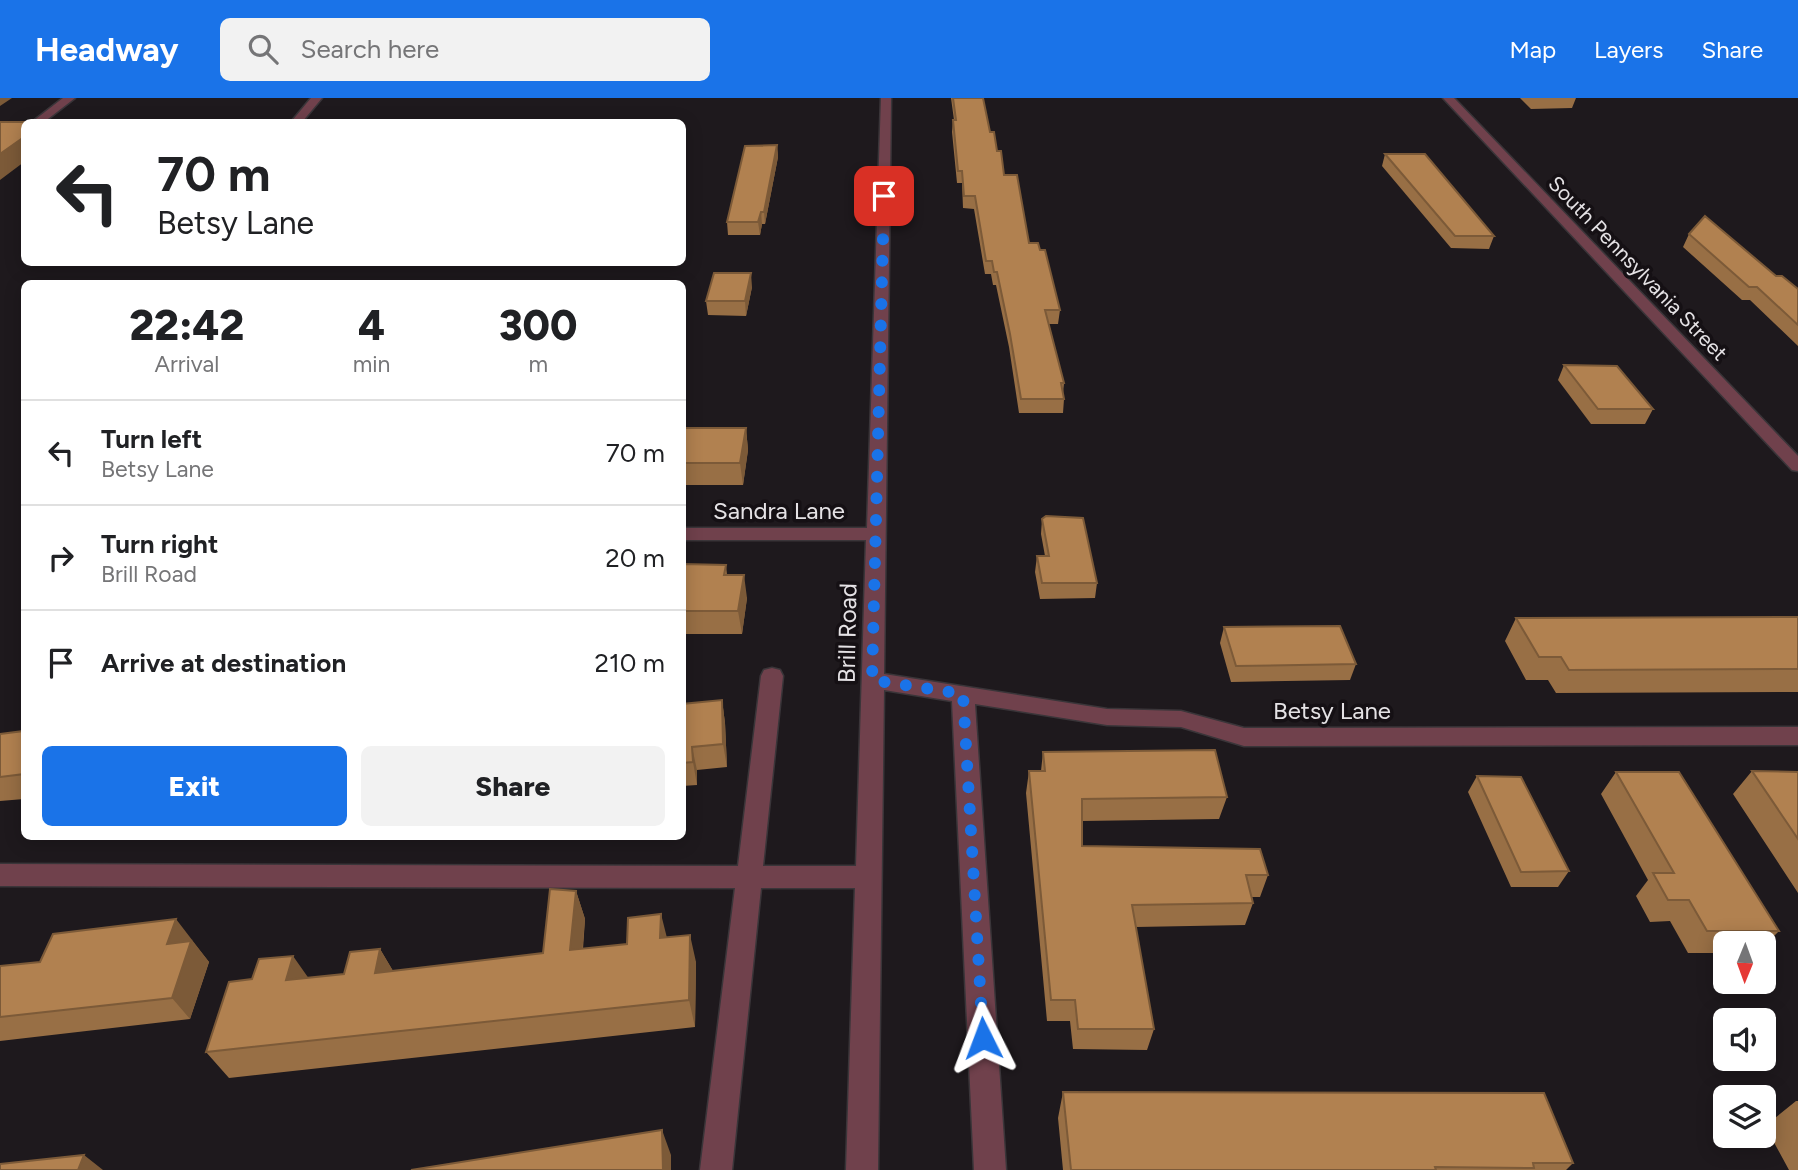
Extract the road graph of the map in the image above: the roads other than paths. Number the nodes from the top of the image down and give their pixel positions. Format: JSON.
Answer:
{"nodes":[{"id":1,"x":70,"y":98,"type":"edge"},
{"id":2,"x":317,"y":98,"type":"edge"},
{"id":3,"x":886,"y":98,"type":"edge"},
{"id":4,"x":1448,"y":98,"type":"edge"},
{"id":5,"x":41,"y":119,"type":"edge"},
{"id":6,"x":299,"y":119,"type":"edge"},
{"id":7,"x":1798,"y":467,"type":"edge"},
{"id":8,"x":686,"y":534,"type":"edge"},
{"id":9,"x":876,"y":534,"type":"junction"},
{"id":10,"x":772,"y":676,"type":"dead end"},
{"id":11,"x":872,"y":680,"type":"junction"},
{"id":12,"x":963,"y":694,"type":"junction"},
{"id":13,"x":1798,"y":736,"type":"edge"},
{"id":14,"x":0,"y":874,"type":"edge"},
{"id":15,"x":749,"y":877,"type":"junction"},
{"id":16,"x":869,"y":877,"type":"junction"},
{"id":17,"x":716,"y":1170,"type":"edge"},
{"id":18,"x":862,"y":1170,"type":"edge"},
{"id":19,"x":990,"y":1170,"type":"edge"}],
"edges":[{"from":1,"to":5,"type":"street"},
{"from":2,"to":6,"type":"street"},
{"from":3,"to":9,"type":"street","name":"Brill Road"},
{"from":4,"to":7,"type":"street","name":"South Pennsylvania Street"},
{"from":8,"to":9,"type":"street","name":"Sandra Lane"},
{"from":9,"to":11,"type":"street","name":"Brill Road"},
{"from":10,"to":15,"type":"street"},
{"from":11,"to":12,"type":"street","name":"Betsy Lane"},
{"from":11,"to":16,"type":"street","name":"Brill Road"},
{"from":12,"to":13,"type":"street","name":"Betsy Lane"},
{"from":12,"to":19,"type":"street"},
{"from":14,"to":15,"type":"street"},
{"from":15,"to":16,"type":"street"},
{"from":15,"to":17,"type":"street"},
{"from":16,"to":18,"type":"street","name":"Brill Road"}]}
